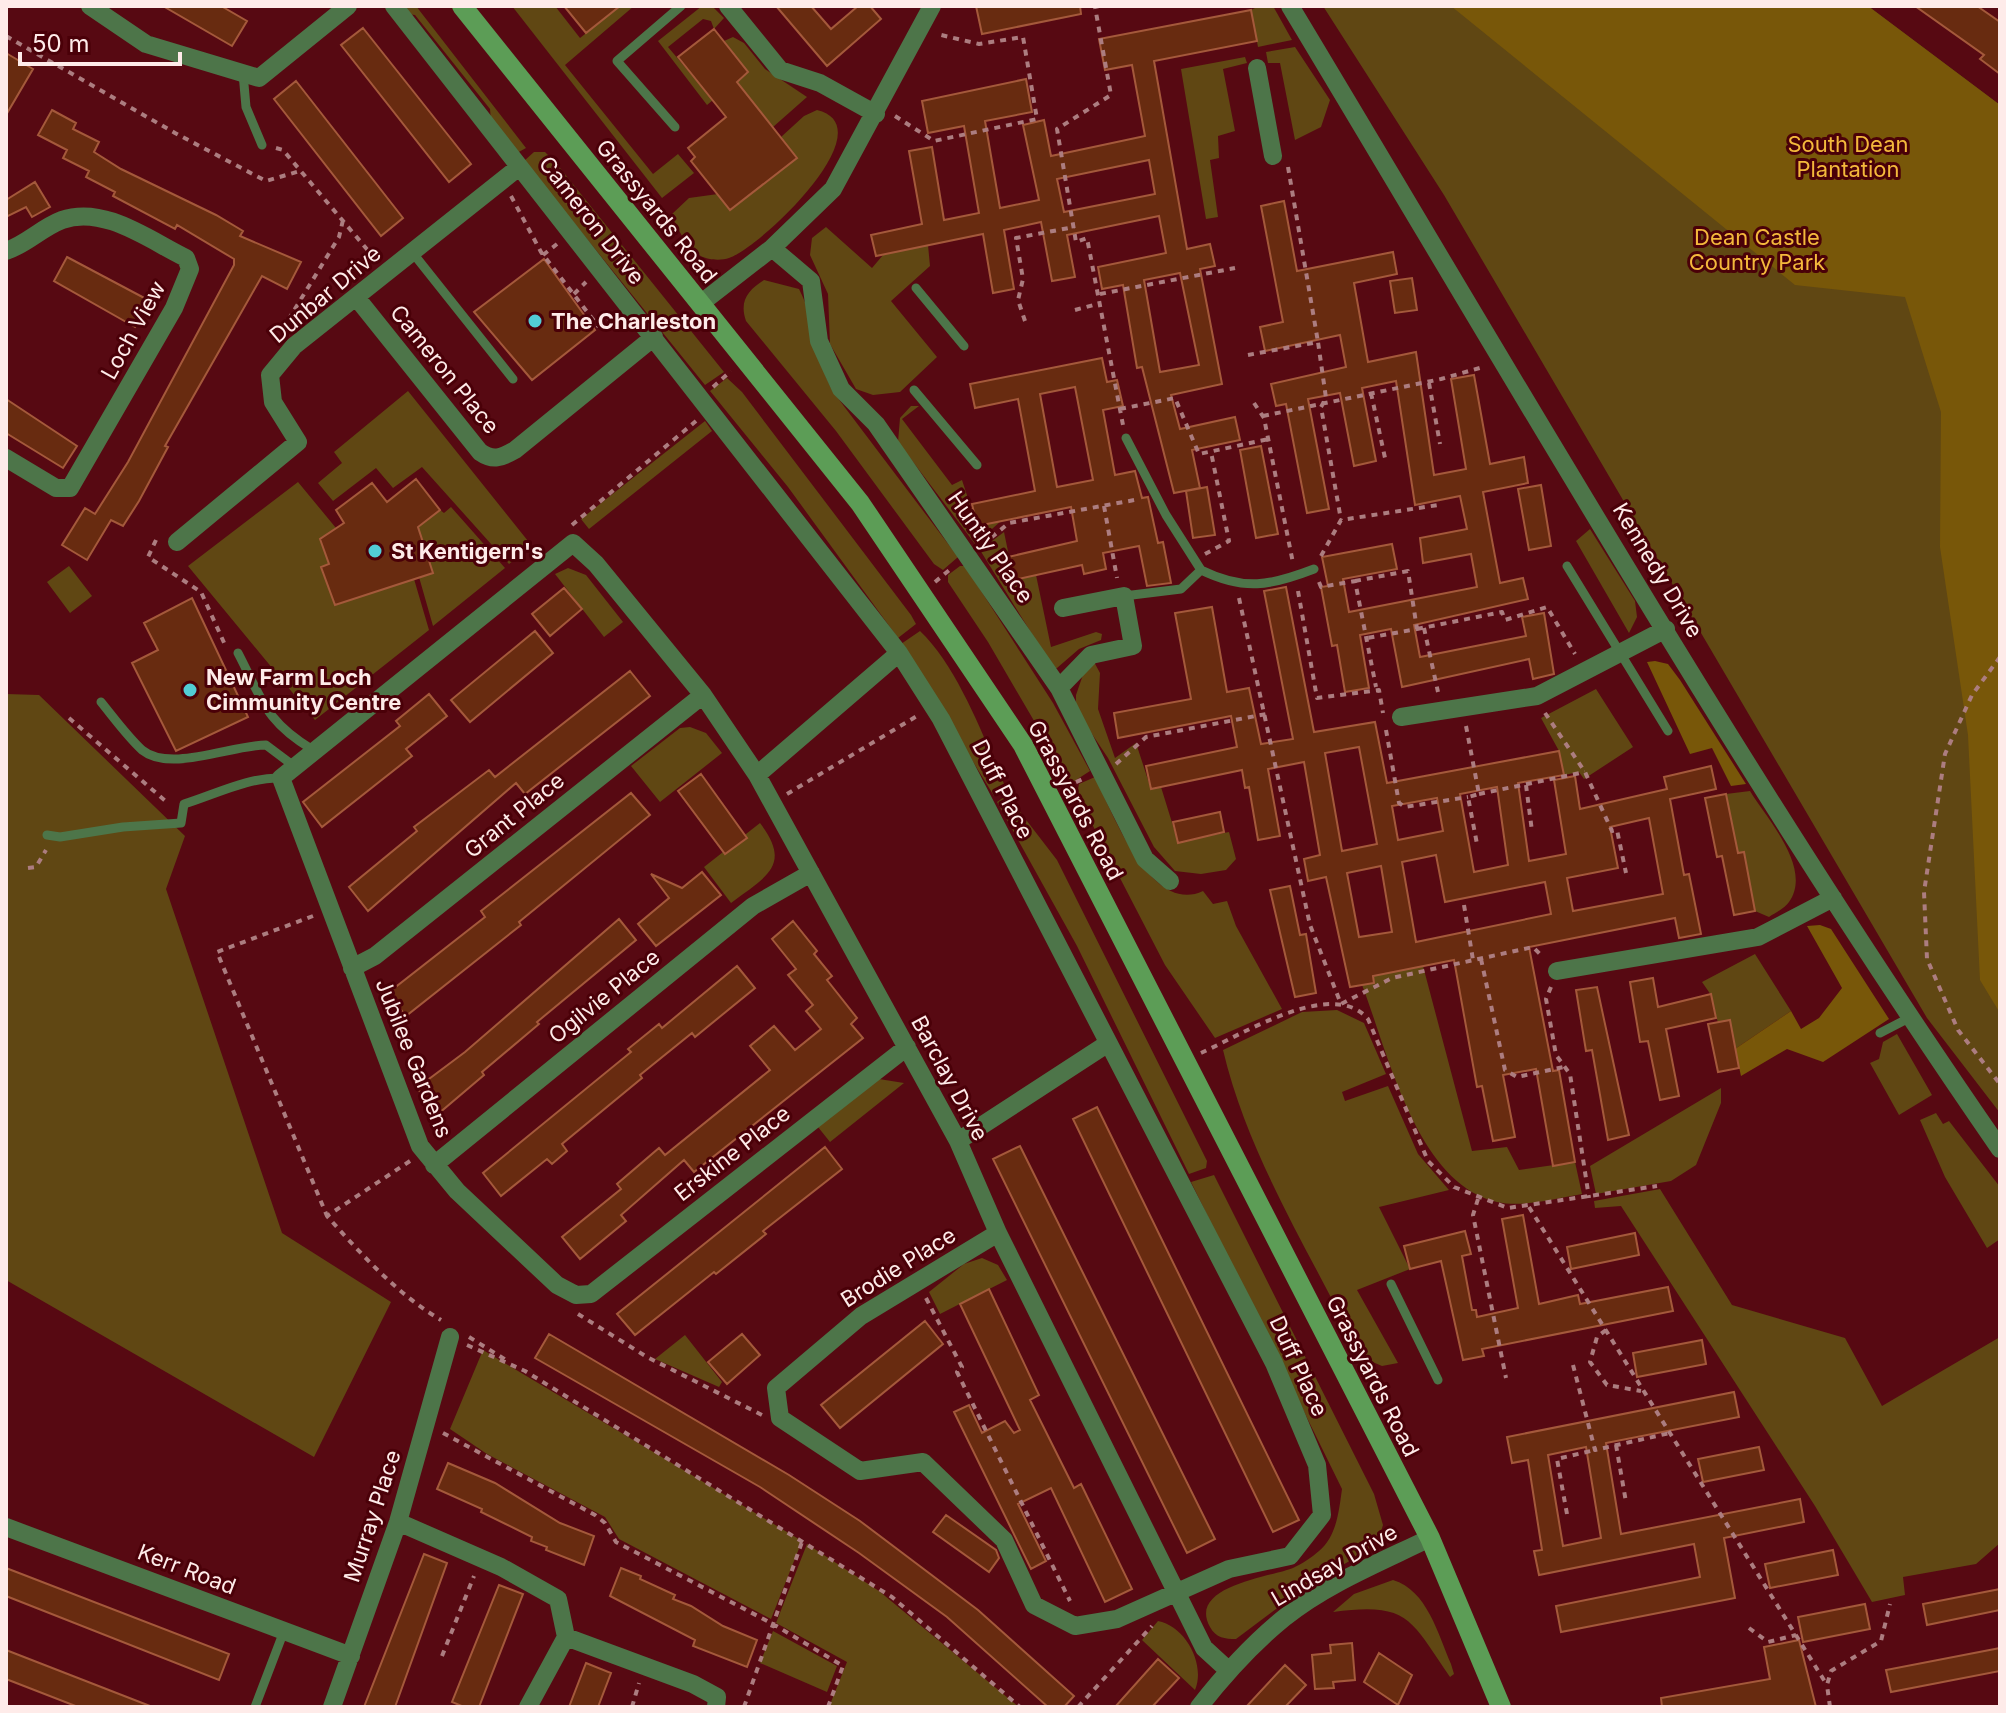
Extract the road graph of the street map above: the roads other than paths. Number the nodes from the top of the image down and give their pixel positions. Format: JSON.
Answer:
{"nodes":[{"id":1,"x":90,"y":6,"type":"edge"},
{"id":2,"x":348,"y":6,"type":"edge"},
{"id":3,"x":394,"y":6,"type":"edge"},
{"id":4,"x":462,"y":6,"type":"edge"},
{"id":5,"x":681,"y":6,"type":"edge"},
{"id":6,"x":728,"y":6,"type":"edge"},
{"id":7,"x":932,"y":6,"type":"edge"},
{"id":8,"x":1290,"y":6,"type":"edge"},
{"id":9,"x":1257,"y":68,"type":"dead end"},
{"id":10,"x":243,"y":73,"type":"junction"},
{"id":11,"x":877,"y":110,"type":"junction"},
{"id":12,"x":675,"y":127,"type":"dead end"},
{"id":13,"x":262,"y":145,"type":"road end"},
{"id":14,"x":1280,"y":154,"type":"road end"},
{"id":15,"x":519,"y":167,"type":"junction"},
{"id":16,"x":772,"y":248,"type":"junction"},
{"id":17,"x":6,"y":251,"type":"edge"},
{"id":18,"x":412,"y":252,"type":"junction"},
{"id":19,"x":916,"y":288,"type":"dead end"},
{"id":20,"x":356,"y":297,"type":"junction"},
{"id":21,"x":700,"y":304,"type":"junction"},
{"id":22,"x":654,"y":337,"type":"junction"},
{"id":23,"x":964,"y":346,"type":"dead end"},
{"id":24,"x":513,"y":379,"type":"dead end"},
{"id":25,"x":914,"y":390,"type":"dead end"},
{"id":26,"x":1126,"y":438,"type":"road end"},
{"id":27,"x":6,"y":458,"type":"edge"},
{"id":28,"x":977,"y":465,"type":"dead end"},
{"id":29,"x":177,"y":542,"type":"road end"},
{"id":30,"x":1567,"y":566,"type":"dead end"},
{"id":31,"x":1314,"y":569,"type":"road end"},
{"id":32,"x":1201,"y":570,"type":"junction"},
{"id":33,"x":1124,"y":596,"type":"junction"},
{"id":34,"x":1063,"y":608,"type":"dead end"},
{"id":35,"x":1666,"y":629,"type":"junction"},
{"id":36,"x":899,"y":653,"type":"junction"},
{"id":37,"x":1619,"y":654,"type":"junction"},
{"id":38,"x":240,"y":657,"type":"road end"},
{"id":39,"x":1059,"y":688,"type":"junction"},
{"id":40,"x":703,"y":695,"type":"junction"},
{"id":41,"x":101,"y":702,"type":"dead end"},
{"id":42,"x":1401,"y":717,"type":"dead end"},
{"id":43,"x":1668,"y":731,"type":"dead end"},
{"id":44,"x":313,"y":750,"type":"junction"},
{"id":45,"x":288,"y":772,"type":"junction"},
{"id":46,"x":757,"y":775,"type":"junction"},
{"id":47,"x":51,"y":835,"type":"road end"},
{"id":48,"x":811,"y":873,"type":"junction"},
{"id":49,"x":1170,"y":881,"type":"dead end"},
{"id":50,"x":1833,"y":898,"type":"junction"},
{"id":51,"x":352,"y":968,"type":"junction"},
{"id":52,"x":1557,"y":971,"type":"road end"},
{"id":53,"x":1909,"y":1018,"type":"junction"},
{"id":54,"x":1880,"y":1033,"type":"dead end"},
{"id":55,"x":1107,"y":1044,"type":"junction"},
{"id":56,"x":907,"y":1047,"type":"junction"},
{"id":57,"x":958,"y":1141,"type":"junction"},
{"id":58,"x":2000,"y":1149,"type":"edge"},
{"id":59,"x":429,"y":1158,"type":"junction"},
{"id":60,"x":998,"y":1233,"type":"junction"},
{"id":61,"x":1391,"y":1284,"type":"dead end"},
{"id":62,"x":586,"y":1296,"type":"joint"},
{"id":63,"x":452,"y":1331,"type":"road end"},
{"id":64,"x":1438,"y":1380,"type":"dead end"},
{"id":65,"x":398,"y":1522,"type":"junction"},
{"id":66,"x":6,"y":1527,"type":"edge"},
{"id":67,"x":1430,"y":1538,"type":"junction"},
{"id":68,"x":1175,"y":1591,"type":"junction"},
{"id":69,"x":1075,"y":1626,"type":"joint"},
{"id":70,"x":284,"y":1631,"type":"junction"},
{"id":71,"x":566,"y":1637,"type":"junction"},
{"id":72,"x":351,"y":1656,"type":"junction"},
{"id":73,"x":1228,"y":1670,"type":"junction"},
{"id":74,"x":255,"y":1707,"type":"edge"},
{"id":75,"x":332,"y":1707,"type":"edge"},
{"id":76,"x":528,"y":1707,"type":"edge"},
{"id":77,"x":716,"y":1707,"type":"edge"},
{"id":78,"x":1199,"y":1707,"type":"edge"},
{"id":79,"x":1501,"y":1707,"type":"edge"}],
"edges":[{"from":1,"to":10,"type":"street"},
{"from":2,"to":10,"type":"street"},
{"from":3,"to":15,"type":"street","name":"Cameron Drive"},
{"from":4,"to":21,"type":"main road","name":"Grassyards Road"},
{"from":5,"to":12,"type":"lane"},
{"from":6,"to":11,"type":"street"},
{"from":7,"to":11,"type":"street"},
{"from":8,"to":35,"type":"street","name":"Kennedy Drive"},
{"from":9,"to":14,"type":"street"},
{"from":10,"to":13,"type":"lane"},
{"from":11,"to":16,"type":"street"},
{"from":15,"to":18,"type":"street","name":"Dunbar Drive"},
{"from":15,"to":22,"type":"street","name":"Cameron Drive"},
{"from":16,"to":21,"type":"street"},
{"from":16,"to":39,"type":"street","name":"Huntly Place"},
{"from":17,"to":27,"type":"street","name":"Loch View"},
{"from":18,"to":20,"type":"street","name":"Dunbar Drive"},
{"from":18,"to":24,"type":"lane"},
{"from":19,"to":23,"type":"lane"},
{"from":20,"to":22,"type":"street","name":"Cameron Place"},
{"from":20,"to":29,"type":"street","name":"Dunbar Drive"},
{"from":21,"to":67,"type":"main road","name":"Grassyards Road"},
{"from":22,"to":36,"type":"street","name":"Cameron Drive"},
{"from":25,"to":28,"type":"lane"},
{"from":26,"to":32,"type":"lane"},
{"from":30,"to":37,"type":"lane"},
{"from":31,"to":32,"type":"lane"},
{"from":32,"to":33,"type":"lane"},
{"from":33,"to":34,"type":"street"},
{"from":33,"to":39,"type":"street"},
{"from":35,"to":37,"type":"street"},
{"from":35,"to":50,"type":"street","name":"Kennedy Drive"},
{"from":36,"to":46,"type":"street"},
{"from":36,"to":55,"type":"street","name":"Duff Place"},
{"from":37,"to":42,"type":"street"},
{"from":37,"to":43,"type":"lane"},
{"from":38,"to":44,"type":"lane"},
{"from":39,"to":49,"type":"street","name":"Huntly Place"},
{"from":40,"to":44,"type":"street","name":"Barclay Drive"},
{"from":40,"to":46,"type":"street","name":"Barclay Drive"},
{"from":40,"to":51,"type":"street","name":"Grant Place"},
{"from":41,"to":45,"type":"lane"},
{"from":44,"to":45,"type":"street"},
{"from":45,"to":47,"type":"lane"},
{"from":45,"to":51,"type":"street","name":"Jubilee Gardens"},
{"from":46,"to":48,"type":"street","name":"Barclay Drive"},
{"from":48,"to":56,"type":"street","name":"Barclay Drive"},
{"from":48,"to":59,"type":"street","name":"Ogilvie Place"},
{"from":50,"to":52,"type":"street"},
{"from":50,"to":53,"type":"street","name":"Kennedy Drive"},
{"from":51,"to":59,"type":"street","name":"Jubilee Gardens"},
{"from":53,"to":54,"type":"lane"},
{"from":53,"to":58,"type":"street","name":"Kennedy Drive"},
{"from":55,"to":57,"type":"street"},
{"from":55,"to":68,"type":"street","name":"Duff Place"},
{"from":56,"to":57,"type":"street","name":"Barclay Drive"},
{"from":56,"to":62,"type":"street","name":"Erskine Place"},
{"from":57,"to":60,"type":"street","name":"Barclay Drive"},
{"from":59,"to":62,"type":"street","name":"Jubilee Gardens"},
{"from":60,"to":68,"type":"street","name":"Barclay Drive"},
{"from":60,"to":69,"type":"street","name":"Brodie Place"},
{"from":61,"to":64,"type":"lane"},
{"from":63,"to":65,"type":"street","name":"Murray Place"},
{"from":65,"to":71,"type":"street"},
{"from":65,"to":72,"type":"street","name":"Murray Place"},
{"from":66,"to":70,"type":"street","name":"Kerr Road"},
{"from":67,"to":73,"type":"street","name":"Lindsay Drive"},
{"from":67,"to":79,"type":"main road","name":"Grassyards Road"},
{"from":68,"to":69,"type":"street","name":"Duff Place"},
{"from":68,"to":73,"type":"street","name":"Barclay Drive"},
{"from":70,"to":72,"type":"street","name":"Kerr Road"},
{"from":70,"to":74,"type":"lane"},
{"from":71,"to":76,"type":"street"},
{"from":71,"to":77,"type":"street"},
{"from":72,"to":75,"type":"street","name":"Murray Place"},
{"from":73,"to":78,"type":"street","name":"Lindsay Drive"}]}
